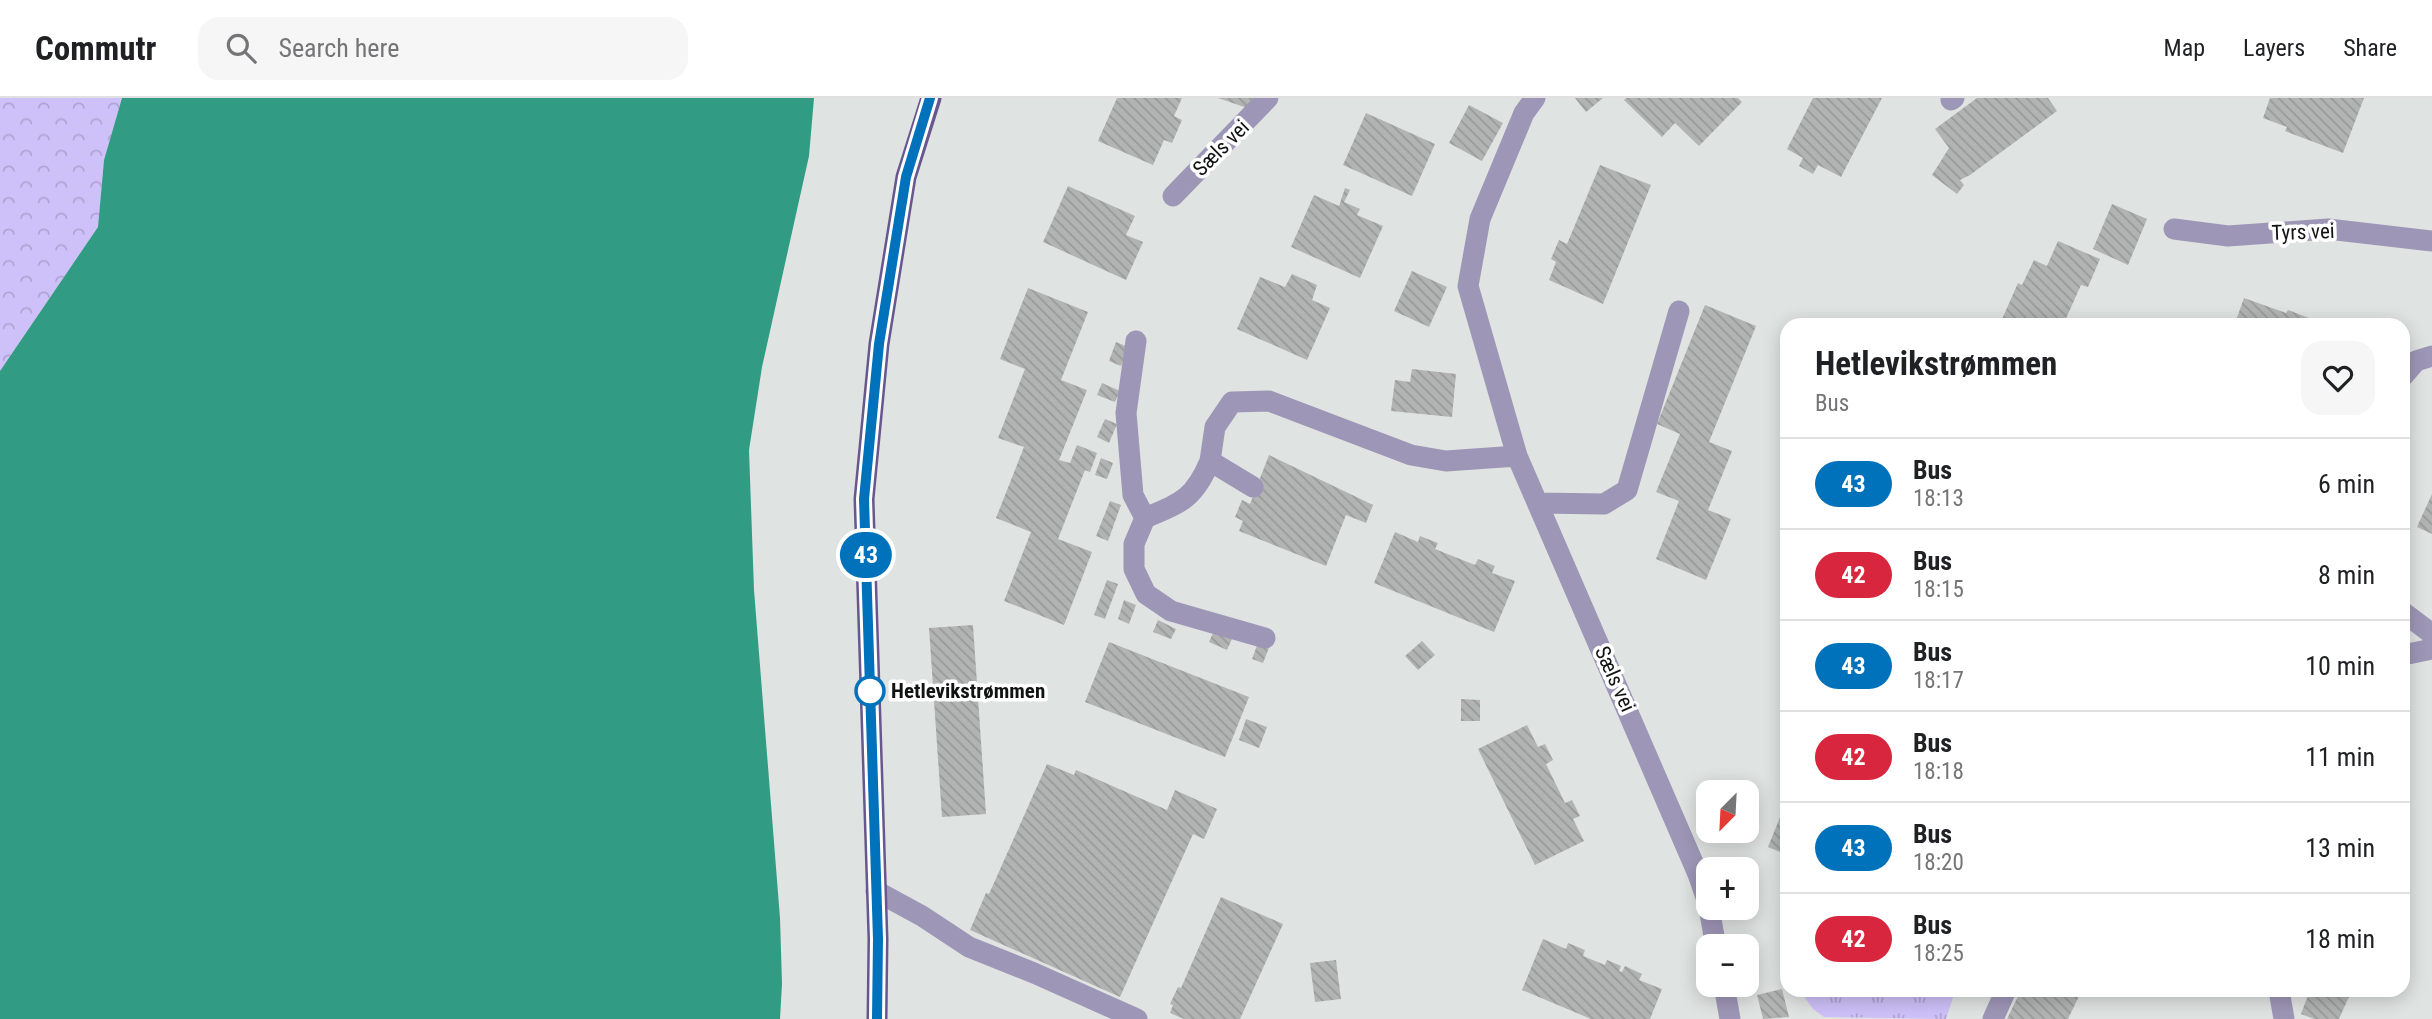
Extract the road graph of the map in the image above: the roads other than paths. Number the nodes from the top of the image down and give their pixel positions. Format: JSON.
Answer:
{"nodes":[{"id":1,"x":930,"y":98,"type":"edge"},
{"id":2,"x":1268,"y":98,"type":"edge"},
{"id":3,"x":1535,"y":98,"type":"edge"},
{"id":4,"x":1173,"y":196,"type":"dead end"},
{"id":5,"x":2174,"y":229,"type":"dead end"},
{"id":6,"x":2432,"y":241,"type":"edge"},
{"id":7,"x":1679,"y":311,"type":"dead end"},
{"id":8,"x":1136,"y":341,"type":"dead end"},
{"id":9,"x":2432,"y":356,"type":"edge"},
{"id":10,"x":2410,"y":368,"type":"edge"},
{"id":11,"x":1517,"y":456,"type":"junction"},
{"id":12,"x":1210,"y":461,"type":"junction"},
{"id":13,"x":1253,"y":487,"type":"dead end"},
{"id":14,"x":1538,"y":503,"type":"junction"},
{"id":15,"x":1145,"y":518,"type":"junction"},
{"id":16,"x":2410,"y":617,"type":"edge"},
{"id":17,"x":2432,"y":634,"type":"edge"},
{"id":18,"x":1265,"y":638,"type":"dead end"},
{"id":19,"x":2432,"y":649,"type":"edge"},
{"id":20,"x":2410,"y":654,"type":"edge"},
{"id":21,"x":1696,"y":871,"type":"edge"},
{"id":22,"x":876,"y":891,"type":"junction"},
{"id":23,"x":1726,"y":997,"type":"edge"},
{"id":24,"x":2003,"y":997,"type":"edge"},
{"id":25,"x":2280,"y":997,"type":"edge"},
{"id":26,"x":877,"y":1019,"type":"edge"},
{"id":27,"x":1138,"y":1019,"type":"edge"},
{"id":28,"x":1730,"y":1019,"type":"edge"},
{"id":29,"x":1993,"y":1019,"type":"edge"},
{"id":30,"x":2284,"y":1019,"type":"edge"}],
"edges":[{"from":1,"to":22,"type":"main road"},
{"from":2,"to":4,"type":"street","name":"Sæls vei"},
{"from":3,"to":11,"type":"street","name":"Sæls vei"},
{"from":5,"to":6,"type":"street","name":"Tyrs vei"},
{"from":7,"to":14,"type":"street"},
{"from":8,"to":15,"type":"street"},
{"from":9,"to":10,"type":"street"},
{"from":11,"to":12,"type":"street"},
{"from":11,"to":14,"type":"street","name":"Sæls vei"},
{"from":12,"to":13,"type":"street"},
{"from":12,"to":15,"type":"street"},
{"from":14,"to":21,"type":"street","name":"Sæls vei"},
{"from":15,"to":18,"type":"street"},
{"from":16,"to":17,"type":"street"},
{"from":19,"to":20,"type":"street"},
{"from":22,"to":26,"type":"main road"},
{"from":22,"to":27,"type":"street"},
{"from":23,"to":28,"type":"street"},
{"from":24,"to":29,"type":"street"},
{"from":25,"to":30,"type":"street"}]}
